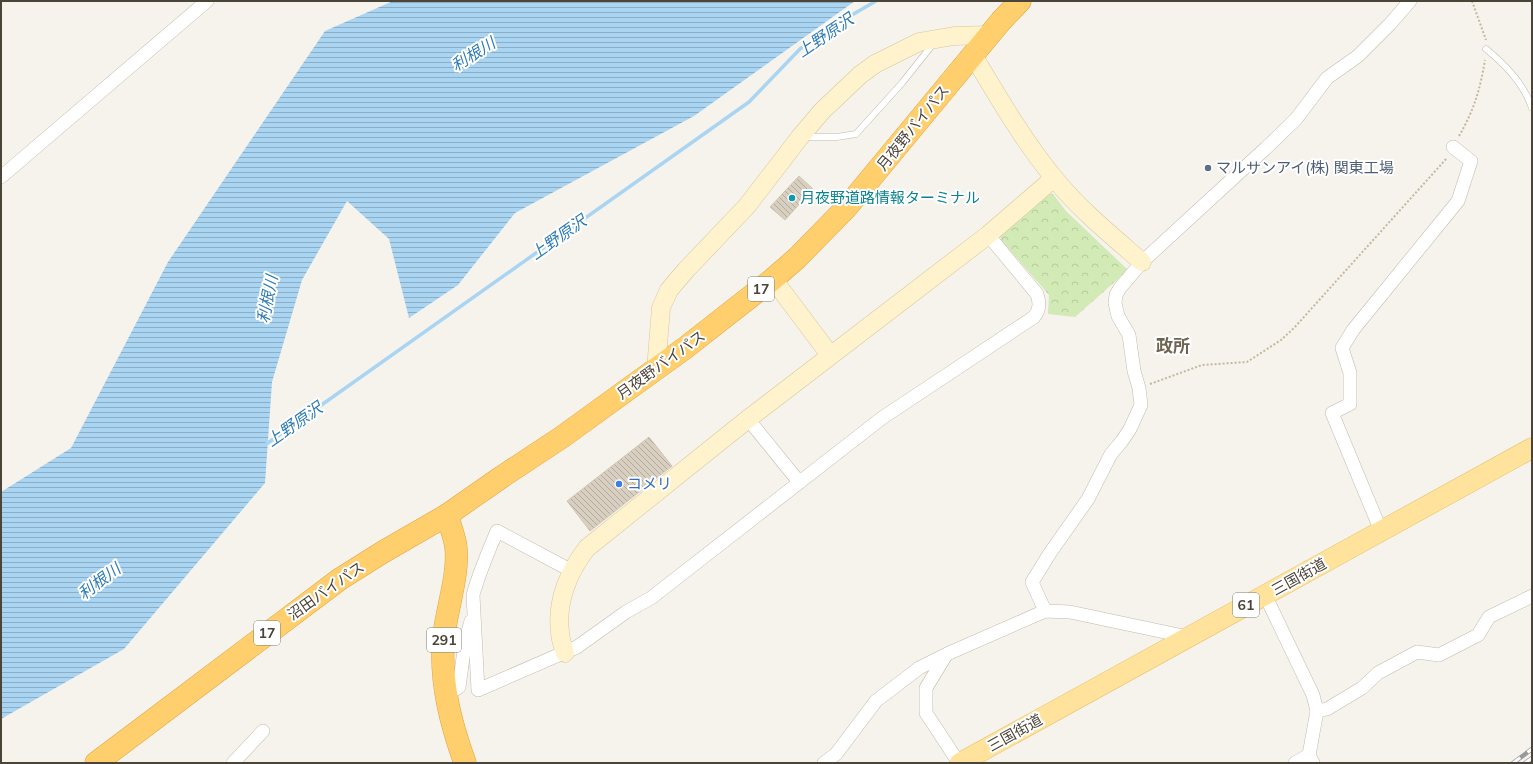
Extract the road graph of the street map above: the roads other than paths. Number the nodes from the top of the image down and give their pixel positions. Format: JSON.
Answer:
{"nodes":[{"id":1,"x":207,"y":1,"type":"edge"},
{"id":2,"x":1020,"y":1,"type":"edge"},
{"id":3,"x":1410,"y":1,"type":"edge"},
{"id":4,"x":990,"y":35,"type":"junction"},
{"id":5,"x":938,"y":38,"type":"junction"},
{"id":6,"x":1486,"y":50,"type":"road end"},
{"id":7,"x":972,"y":55,"type":"junction"},
{"id":8,"x":1532,"y":108,"type":"edge"},
{"id":9,"x":800,"y":137,"type":"junction"},
{"id":10,"x":1453,"y":146,"type":"road end"},
{"id":11,"x":1,"y":177,"type":"edge"},
{"id":12,"x":1054,"y":178,"type":"junction"},
{"id":13,"x":988,"y":235,"type":"junction"},
{"id":14,"x":1142,"y":262,"type":"junction"},
{"id":15,"x":774,"y":279,"type":"junction"},
{"id":16,"x":830,"y":356,"type":"junction"},
{"id":17,"x":656,"y":369,"type":"junction"},
{"id":18,"x":748,"y":419,"type":"junction"},
{"id":19,"x":1532,"y":448,"type":"edge"},
{"id":20,"x":799,"y":482,"type":"junction"},
{"id":21,"x":447,"y":515,"type":"junction"},
{"id":22,"x":1381,"y":531,"type":"junction"},
{"id":23,"x":572,"y":571,"type":"junction"},
{"id":24,"x":1265,"y":595,"type":"junction"},
{"id":25,"x":1532,"y":596,"type":"edge"},
{"id":26,"x":474,"y":610,"type":"junction"},
{"id":27,"x":1045,"y":611,"type":"junction"},
{"id":28,"x":1188,"y":637,"type":"junction"},
{"id":29,"x":565,"y":653,"type":"junction"},
{"id":30,"x":947,"y":654,"type":"junction"},
{"id":31,"x":446,"y":695,"type":"junction"},
{"id":32,"x":1317,"y":711,"type":"junction"},
{"id":33,"x":262,"y":731,"type":"dead end"},
{"id":34,"x":1311,"y":759,"type":"edge"},
{"id":35,"x":96,"y":763,"type":"edge"},
{"id":36,"x":233,"y":763,"type":"edge"},
{"id":37,"x":465,"y":763,"type":"edge"},
{"id":38,"x":824,"y":763,"type":"edge"},
{"id":39,"x":959,"y":763,"type":"edge"},
{"id":40,"x":1295,"y":763,"type":"edge"}],
"edges":[{"from":1,"to":11,"type":"street"},
{"from":2,"to":4,"type":"highway","name":"月夜野バイパス","number":"17"},
{"from":3,"to":14,"type":"street"},
{"from":4,"to":5,"type":"street"},
{"from":4,"to":7,"type":"highway","name":"月夜野バイパス","number":"17"},
{"from":5,"to":9,"type":"street"},
{"from":5,"to":9,"type":"lane"},
{"from":6,"to":8,"type":"lane"},
{"from":7,"to":12,"type":"street"},
{"from":7,"to":15,"type":"highway","name":"月夜野バイパス","number":"17"},
{"from":9,"to":17,"type":"street"},
{"from":10,"to":22,"type":"street"},
{"from":12,"to":13,"type":"street"},
{"from":12,"to":14,"type":"street"},
{"from":13,"to":16,"type":"street"},
{"from":13,"to":20,"type":"street"},
{"from":14,"to":27,"type":"street"},
{"from":15,"to":16,"type":"street"},
{"from":15,"to":17,"type":"highway","name":"月夜野バイパス","number":"17"},
{"from":16,"to":18,"type":"street"},
{"from":17,"to":21,"type":"highway","name":"月夜野バイパス","number":"17"},
{"from":18,"to":20,"type":"street"},
{"from":18,"to":23,"type":"street"},
{"from":19,"to":22,"type":"main road","name":"三国街道","number":"61"},
{"from":20,"to":29,"type":"street"},
{"from":21,"to":31,"type":"highway","number":"291"},
{"from":21,"to":35,"type":"highway","name":"沼田バイパス","number":"17"},
{"from":22,"to":24,"type":"main road","name":"三国街道","number":"61"},
{"from":23,"to":26,"type":"street"},
{"from":23,"to":29,"type":"street"},
{"from":24,"to":28,"type":"main road","name":"三国街道","number":"61"},
{"from":24,"to":32,"type":"street"},
{"from":25,"to":32,"type":"street"},
{"from":26,"to":29,"type":"street"},
{"from":26,"to":31,"type":"street"},
{"from":27,"to":28,"type":"street"},
{"from":27,"to":30,"type":"street"},
{"from":28,"to":39,"type":"main road","name":"三国街道","number":"61"},
{"from":30,"to":38,"type":"street"},
{"from":30,"to":39,"type":"street"},
{"from":31,"to":37,"type":"highway","number":"291"},
{"from":32,"to":34,"type":"street"},
{"from":33,"to":36,"type":"street"},
{"from":34,"to":40,"type":"street"}]}
